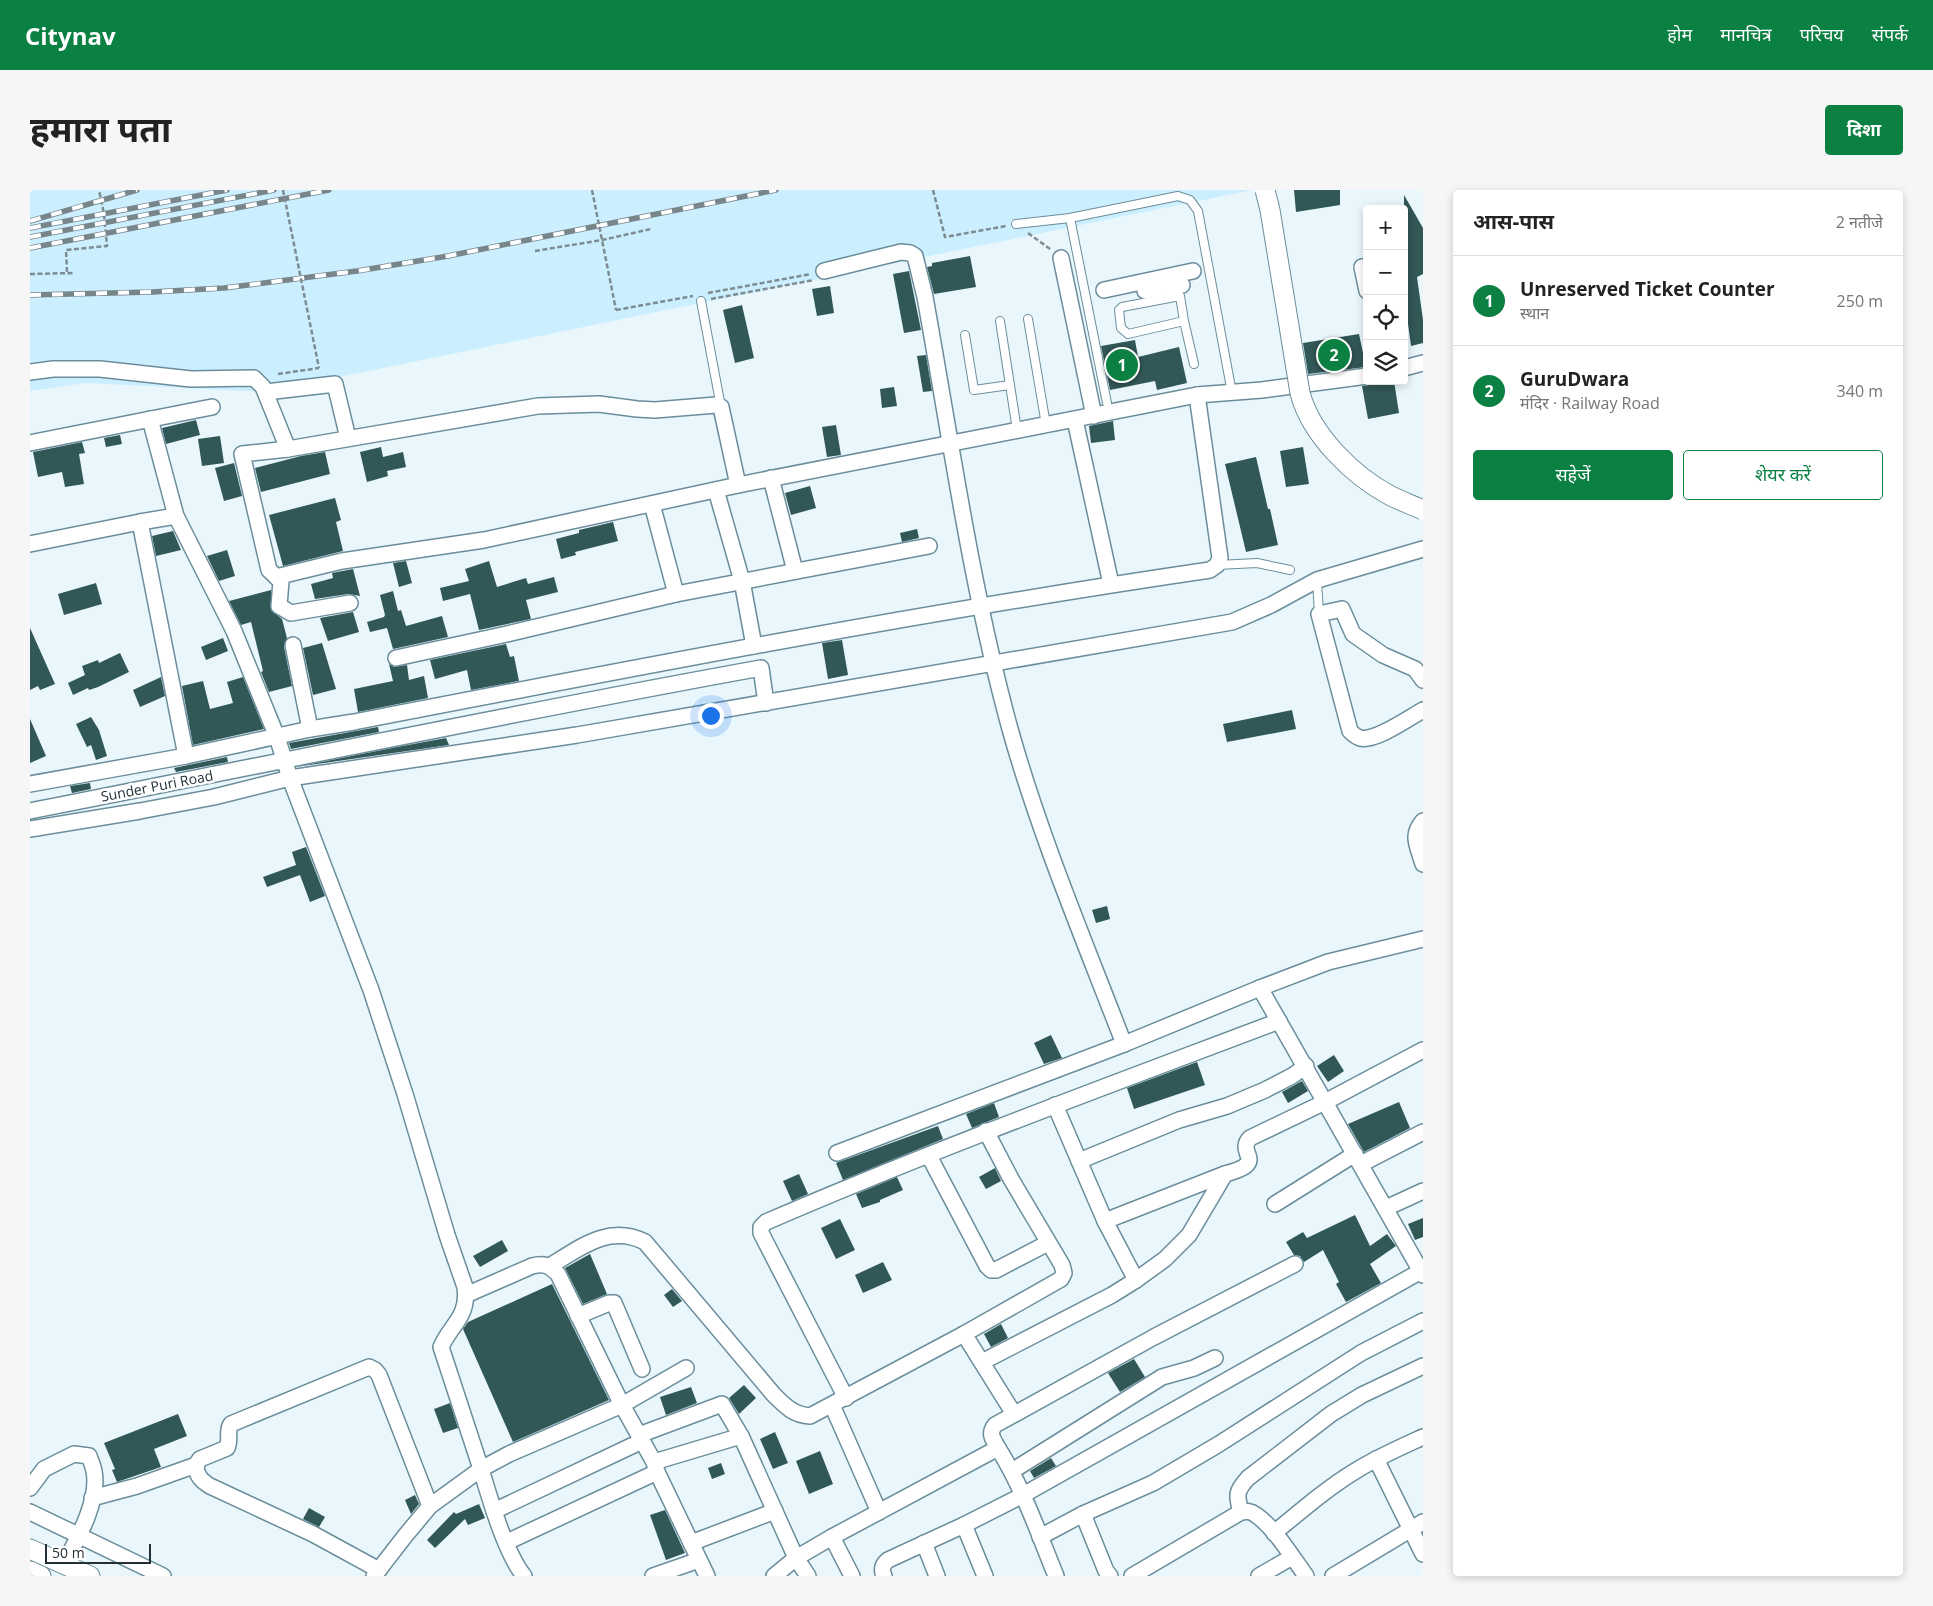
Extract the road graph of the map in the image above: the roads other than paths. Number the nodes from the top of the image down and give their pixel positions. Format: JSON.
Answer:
{"nodes":[{"id":1,"x":1265,"y":190,"type":"edge"},
{"id":2,"x":1070,"y":218,"type":"junction"},
{"id":3,"x":1016,"y":224,"type":"road end"},
{"id":4,"x":1062,"y":258,"type":"road end"},
{"id":5,"x":1209,"y":267,"type":"junction"},
{"id":6,"x":1362,"y":267,"type":"dead end"},
{"id":7,"x":824,"y":271,"type":"road end"},
{"id":8,"x":1193,"y":271,"type":"junction"},
{"id":9,"x":1363,"y":272,"type":"edge"},
{"id":10,"x":1181,"y":290,"type":"junction"},
{"id":11,"x":701,"y":301,"type":"road end"},
{"id":12,"x":1028,"y":319,"type":"dead end"},
{"id":13,"x":1000,"y":321,"type":"dead end"},
{"id":14,"x":1184,"y":321,"type":"junction"},
{"id":15,"x":965,"y":335,"type":"dead end"},
{"id":16,"x":1423,"y":363,"type":"edge"},
{"id":17,"x":1194,"y":364,"type":"dead end"},
{"id":18,"x":1408,"y":367,"type":"edge"},
{"id":19,"x":30,"y":372,"type":"edge"},
{"id":20,"x":1363,"y":377,"type":"edge"},
{"id":21,"x":1010,"y":385,"type":"junction"},
{"id":22,"x":266,"y":392,"type":"junction"},
{"id":23,"x":1232,"y":393,"type":"junction"},
{"id":24,"x":1196,"y":395,"type":"junction"},
{"id":25,"x":1107,"y":403,"type":"dead end"},
{"id":26,"x":212,"y":407,"type":"dead end"},
{"id":27,"x":721,"y":407,"type":"junction"},
{"id":28,"x":1094,"y":416,"type":"junction"},
{"id":29,"x":150,"y":420,"type":"junction"},
{"id":30,"x":1075,"y":420,"type":"junction"},
{"id":31,"x":1046,"y":424,"type":"junction"},
{"id":32,"x":1017,"y":430,"type":"junction"},
{"id":33,"x":348,"y":438,"type":"junction"},
{"id":34,"x":951,"y":442,"type":"junction"},
{"id":35,"x":30,"y":443,"type":"edge"},
{"id":36,"x":288,"y":449,"type":"junction"},
{"id":37,"x":772,"y":478,"type":"junction"},
{"id":38,"x":738,"y":485,"type":"junction"},
{"id":39,"x":716,"y":490,"type":"junction"},
{"id":40,"x":652,"y":504,"type":"junction"},
{"id":41,"x":1423,"y":510,"type":"edge"},
{"id":42,"x":176,"y":516,"type":"junction"},
{"id":43,"x":140,"y":522,"type":"junction"},
{"id":44,"x":30,"y":544,"type":"edge"},
{"id":45,"x":929,"y":546,"type":"dead end"},
{"id":46,"x":1423,"y":549,"type":"edge"},
{"id":47,"x":1216,"y":566,"type":"junction"},
{"id":48,"x":1290,"y":570,"type":"dead end"},
{"id":49,"x":795,"y":571,"type":"junction"},
{"id":50,"x":276,"y":577,"type":"junction"},
{"id":51,"x":1317,"y":580,"type":"junction"},
{"id":52,"x":742,"y":582,"type":"junction"},
{"id":53,"x":1110,"y":584,"type":"junction"},
{"id":54,"x":676,"y":594,"type":"junction"},
{"id":55,"x":350,"y":603,"type":"dead end"},
{"id":56,"x":980,"y":605,"type":"junction"},
{"id":57,"x":1319,"y":614,"type":"junction"},
{"id":58,"x":293,"y":645,"type":"dead end"},
{"id":59,"x":756,"y":646,"type":"junction"},
{"id":60,"x":396,"y":658,"type":"dead end"},
{"id":61,"x":993,"y":663,"type":"junction"},
{"id":62,"x":761,"y":668,"type":"junction"},
{"id":63,"x":1423,"y":680,"type":"edge"},
{"id":64,"x":766,"y":703,"type":"junction"},
{"id":65,"x":1423,"y":710,"type":"edge"},
{"id":66,"x":310,"y":729,"type":"junction"},
{"id":67,"x":277,"y":737,"type":"junction"},
{"id":68,"x":186,"y":756,"type":"junction"},
{"id":69,"x":284,"y":761,"type":"junction"},
{"id":70,"x":290,"y":778,"type":"junction"},
{"id":71,"x":30,"y":784,"type":"edge"},
{"id":72,"x":30,"y":811,"type":"edge"},
{"id":73,"x":1423,"y":820,"type":"edge"},
{"id":74,"x":30,"y":829,"type":"edge"},
{"id":75,"x":1423,"y":864,"type":"edge"},
{"id":76,"x":1423,"y":940,"type":"edge"},
{"id":77,"x":1260,"y":988,"type":"junction"},
{"id":78,"x":1279,"y":1021,"type":"junction"},
{"id":79,"x":1124,"y":1044,"type":"junction"},
{"id":80,"x":1423,"y":1050,"type":"edge"},
{"id":81,"x":1306,"y":1066,"type":"junction"},
{"id":82,"x":1325,"y":1102,"type":"junction"},
{"id":83,"x":1054,"y":1105,"type":"junction"},
{"id":84,"x":986,"y":1131,"type":"junction"},
{"id":85,"x":1423,"y":1132,"type":"edge"},
{"id":86,"x":837,"y":1153,"type":"dead end"},
{"id":87,"x":929,"y":1156,"type":"junction"},
{"id":88,"x":1358,"y":1159,"type":"junction"},
{"id":89,"x":1079,"y":1161,"type":"junction"},
{"id":90,"x":1225,"y":1174,"type":"junction"},
{"id":91,"x":1423,"y":1191,"type":"edge"},
{"id":92,"x":1275,"y":1204,"type":"dead end"},
{"id":93,"x":1386,"y":1208,"type":"junction"},
{"id":94,"x":1105,"y":1220,"type":"junction"},
{"id":95,"x":1048,"y":1243,"type":"junction"},
{"id":96,"x":1295,"y":1264,"type":"dead end"},
{"id":97,"x":550,"y":1266,"type":"junction"},
{"id":98,"x":1422,"y":1273,"type":"edge"},
{"id":99,"x":1136,"y":1280,"type":"junction"},
{"id":100,"x":466,"y":1295,"type":"junction"},
{"id":101,"x":578,"y":1316,"type":"junction"},
{"id":102,"x":1423,"y":1321,"type":"edge"},
{"id":103,"x":964,"y":1334,"type":"junction"},
{"id":104,"x":1215,"y":1358,"type":"dead end"},
{"id":105,"x":982,"y":1362,"type":"junction"},
{"id":106,"x":1423,"y":1366,"type":"edge"},
{"id":107,"x":686,"y":1368,"type":"dead end"},
{"id":108,"x":642,"y":1369,"type":"dead end"},
{"id":109,"x":846,"y":1398,"type":"junction"},
{"id":110,"x":622,"y":1405,"type":"junction"},
{"id":111,"x":832,"y":1406,"type":"junction"},
{"id":112,"x":1014,"y":1414,"type":"junction"},
{"id":113,"x":741,"y":1436,"type":"junction"},
{"id":114,"x":1423,"y":1437,"type":"edge"},
{"id":115,"x":641,"y":1438,"type":"junction"},
{"id":116,"x":998,"y":1448,"type":"junction"},
{"id":117,"x":1376,"y":1459,"type":"junction"},
{"id":118,"x":196,"y":1466,"type":"junction"},
{"id":119,"x":655,"y":1467,"type":"junction"},
{"id":120,"x":481,"y":1468,"type":"junction"},
{"id":121,"x":1012,"y":1471,"type":"junction"},
{"id":122,"x":30,"y":1488,"type":"edge"},
{"id":123,"x":1023,"y":1495,"type":"junction"},
{"id":124,"x":92,"y":1498,"type":"junction"},
{"id":125,"x":430,"y":1506,"type":"junction"},
{"id":126,"x":494,"y":1511,"type":"junction"},
{"id":127,"x":775,"y":1511,"type":"junction"},
{"id":128,"x":30,"y":1512,"type":"edge"},
{"id":129,"x":879,"y":1512,"type":"junction"},
{"id":130,"x":1241,"y":1512,"type":"junction"},
{"id":131,"x":1083,"y":1514,"type":"junction"},
{"id":132,"x":964,"y":1525,"type":"junction"},
{"id":133,"x":1417,"y":1526,"type":"edge"},
{"id":134,"x":1274,"y":1533,"type":"junction"},
{"id":135,"x":79,"y":1536,"type":"junction"},
{"id":136,"x":832,"y":1537,"type":"junction"},
{"id":137,"x":1040,"y":1537,"type":"junction"},
{"id":138,"x":507,"y":1542,"type":"junction"},
{"id":139,"x":924,"y":1543,"type":"junction"},
{"id":140,"x":691,"y":1544,"type":"junction"},
{"id":141,"x":30,"y":1548,"type":"edge"},
{"id":142,"x":1423,"y":1554,"type":"edge"},
{"id":143,"x":1292,"y":1557,"type":"junction"},
{"id":144,"x":796,"y":1558,"type":"junction"},
{"id":145,"x":698,"y":1560,"type":"junction"},
{"id":146,"x":64,"y":1564,"type":"junction"},
{"id":147,"x":30,"y":1571,"type":"edge"},
{"id":148,"x":376,"y":1573,"type":"edge"},
{"id":149,"x":518,"y":1574,"type":"edge"},
{"id":150,"x":781,"y":1574,"type":"edge"},
{"id":151,"x":41,"y":1576,"type":"edge"},
{"id":152,"x":90,"y":1576,"type":"edge"},
{"id":153,"x":163,"y":1576,"type":"edge"},
{"id":154,"x":653,"y":1576,"type":"edge"},
{"id":155,"x":707,"y":1576,"type":"edge"},
{"id":156,"x":808,"y":1576,"type":"edge"},
{"id":157,"x":852,"y":1576,"type":"edge"},
{"id":158,"x":884,"y":1576,"type":"edge"},
{"id":159,"x":937,"y":1576,"type":"edge"},
{"id":160,"x":985,"y":1576,"type":"edge"},
{"id":161,"x":1056,"y":1576,"type":"edge"},
{"id":162,"x":1110,"y":1576,"type":"edge"},
{"id":163,"x":1132,"y":1576,"type":"edge"},
{"id":164,"x":1258,"y":1576,"type":"edge"},
{"id":165,"x":1306,"y":1576,"type":"edge"},
{"id":166,"x":1333,"y":1576,"type":"edge"}],
"edges":[{"from":1,"to":41,"type":"street","bridge":true},
{"from":2,"to":3,"type":"lane"},
{"from":2,"to":5,"type":"lane"},
{"from":2,"to":25,"type":"lane"},
{"from":4,"to":28,"type":"street"},
{"from":5,"to":8,"type":"lane"},
{"from":5,"to":23,"type":"lane"},
{"from":6,"to":9,"type":"street"},
{"from":7,"to":34,"type":"street"},
{"from":8,"to":10,"type":"lane"},
{"from":8,"to":10,"type":"street"},
{"from":10,"to":14,"type":"lane"},
{"from":10,"to":14,"type":"lane"},
{"from":11,"to":27,"type":"lane"},
{"from":12,"to":31,"type":"lane"},
{"from":13,"to":21,"type":"lane"},
{"from":14,"to":17,"type":"lane"},
{"from":15,"to":21,"type":"lane"},
{"from":16,"to":18,"type":"street"},
{"from":19,"to":22,"type":"street"},
{"from":20,"to":23,"type":"street"},
{"from":21,"to":32,"type":"lane"},
{"from":22,"to":33,"type":"street"},
{"from":22,"to":36,"type":"street"},
{"from":23,"to":24,"type":"street"},
{"from":24,"to":28,"type":"street"},
{"from":24,"to":47,"type":"street"},
{"from":26,"to":29,"type":"street"},
{"from":27,"to":33,"type":"street"},
{"from":27,"to":38,"type":"street"},
{"from":28,"to":30,"type":"street"},
{"from":29,"to":35,"type":"street"},
{"from":29,"to":42,"type":"street"},
{"from":30,"to":31,"type":"street"},
{"from":30,"to":53,"type":"street"},
{"from":31,"to":32,"type":"street"},
{"from":32,"to":34,"type":"street"},
{"from":33,"to":36,"type":"street"},
{"from":34,"to":37,"type":"street"},
{"from":34,"to":56,"type":"street"},
{"from":36,"to":50,"type":"street"},
{"from":37,"to":38,"type":"street"},
{"from":37,"to":49,"type":"street"},
{"from":38,"to":39,"type":"street"},
{"from":39,"to":40,"type":"street"},
{"from":39,"to":52,"type":"street"},
{"from":40,"to":50,"type":"street"},
{"from":40,"to":54,"type":"street"},
{"from":42,"to":43,"type":"street"},
{"from":42,"to":67,"type":"street"},
{"from":43,"to":44,"type":"street"},
{"from":43,"to":68,"type":"street"},
{"from":45,"to":49,"type":"street"},
{"from":46,"to":51,"type":"street"},
{"from":47,"to":48,"type":"lane"},
{"from":47,"to":53,"type":"street"},
{"from":49,"to":52,"type":"street"},
{"from":50,"to":55,"type":"street"},
{"from":51,"to":57,"type":"lane"},
{"from":51,"to":61,"type":"street"},
{"from":52,"to":54,"type":"street"},
{"from":52,"to":59,"type":"street"},
{"from":53,"to":56,"type":"street"},
{"from":54,"to":60,"type":"street"},
{"from":56,"to":59,"type":"street"},
{"from":56,"to":61,"type":"street"},
{"from":57,"to":63,"type":"street"},
{"from":57,"to":65,"type":"street"},
{"from":58,"to":66,"type":"street"},
{"from":59,"to":62,"type":"street"},
{"from":59,"to":66,"type":"street"},
{"from":61,"to":64,"type":"street"},
{"from":61,"to":79,"type":"street"},
{"from":62,"to":64,"type":"street"},
{"from":62,"to":69,"type":"street","name":"Sunder Puri Road"},
{"from":64,"to":70,"type":"street"},
{"from":66,"to":67,"type":"street"},
{"from":67,"to":68,"type":"street"},
{"from":67,"to":69,"type":"street"},
{"from":68,"to":71,"type":"street"},
{"from":69,"to":70,"type":"street"},
{"from":69,"to":72,"type":"street","name":"Sunder Puri Road"},
{"from":70,"to":74,"type":"street"},
{"from":70,"to":100,"type":"street"},
{"from":73,"to":75,"type":"street"},
{"from":76,"to":77,"type":"street"},
{"from":77,"to":78,"type":"street"},
{"from":77,"to":79,"type":"street"},
{"from":78,"to":81,"type":"street"},
{"from":78,"to":83,"type":"street"},
{"from":79,"to":86,"type":"street"},
{"from":80,"to":82,"type":"street"},
{"from":81,"to":82,"type":"street"},
{"from":81,"to":89,"type":"street"},
{"from":82,"to":88,"type":"street"},
{"from":82,"to":90,"type":"street"},
{"from":83,"to":84,"type":"street"},
{"from":83,"to":89,"type":"street"},
{"from":84,"to":87,"type":"street"},
{"from":84,"to":95,"type":"street"},
{"from":85,"to":88,"type":"street"},
{"from":87,"to":95,"type":"street"},
{"from":87,"to":109,"type":"street"},
{"from":88,"to":92,"type":"street"},
{"from":88,"to":93,"type":"street"},
{"from":89,"to":94,"type":"street"},
{"from":90,"to":94,"type":"street"},
{"from":90,"to":99,"type":"street"},
{"from":91,"to":93,"type":"street"},
{"from":93,"to":98,"type":"street"},
{"from":94,"to":99,"type":"street"},
{"from":95,"to":103,"type":"street"},
{"from":96,"to":112,"type":"street"},
{"from":97,"to":100,"type":"street"},
{"from":97,"to":101,"type":"street"},
{"from":97,"to":111,"type":"street"},
{"from":98,"to":123,"type":"street"},
{"from":99,"to":105,"type":"street"},
{"from":100,"to":120,"type":"street"},
{"from":101,"to":108,"type":"street"},
{"from":101,"to":110,"type":"street"},
{"from":102,"to":131,"type":"street"},
{"from":103,"to":105,"type":"street"},
{"from":103,"to":109,"type":"street"},
{"from":104,"to":121,"type":"street"},
{"from":105,"to":112,"type":"street"},
{"from":106,"to":130,"type":"street"},
{"from":107,"to":110,"type":"street"},
{"from":109,"to":111,"type":"street"},
{"from":110,"to":115,"type":"street"},
{"from":110,"to":120,"type":"street"},
{"from":111,"to":129,"type":"street"},
{"from":112,"to":116,"type":"street"},
{"from":113,"to":115,"type":"street"},
{"from":113,"to":119,"type":"street"},
{"from":113,"to":127,"type":"street"},
{"from":114,"to":117,"type":"street"},
{"from":115,"to":119,"type":"street"},
{"from":115,"to":126,"type":"street"},
{"from":116,"to":121,"type":"street"},
{"from":116,"to":129,"type":"street"},
{"from":117,"to":133,"type":"street"},
{"from":117,"to":134,"type":"street"},
{"from":118,"to":124,"type":"street"},
{"from":118,"to":125,"type":"street"},
{"from":118,"to":148,"type":"street"},
{"from":119,"to":138,"type":"street"},
{"from":119,"to":140,"type":"street"},
{"from":120,"to":125,"type":"street"},
{"from":120,"to":126,"type":"street"},
{"from":121,"to":123,"type":"street"},
{"from":122,"to":124,"type":"street"},
{"from":123,"to":132,"type":"street"},
{"from":123,"to":137,"type":"street"},
{"from":124,"to":135,"type":"street"},
{"from":125,"to":148,"type":"street"},
{"from":126,"to":138,"type":"street"},
{"from":127,"to":140,"type":"street"},
{"from":127,"to":144,"type":"street"},
{"from":128,"to":135,"type":"street"},
{"from":129,"to":136,"type":"street"},
{"from":130,"to":134,"type":"street"},
{"from":130,"to":163,"type":"street"},
{"from":131,"to":137,"type":"street"},
{"from":131,"to":162,"type":"street"},
{"from":132,"to":139,"type":"street"},
{"from":132,"to":160,"type":"street"},
{"from":133,"to":142,"type":"street"},
{"from":133,"to":166,"type":"street"},
{"from":134,"to":143,"type":"street"},
{"from":135,"to":146,"type":"street"},
{"from":135,"to":153,"type":"street"},
{"from":136,"to":144,"type":"street"},
{"from":136,"to":157,"type":"street"},
{"from":137,"to":161,"type":"street"},
{"from":138,"to":149,"type":"street"},
{"from":139,"to":158,"type":"street"},
{"from":139,"to":159,"type":"street"},
{"from":140,"to":145,"type":"street"},
{"from":141,"to":146,"type":"street"},
{"from":143,"to":164,"type":"street"},
{"from":143,"to":165,"type":"street"},
{"from":144,"to":150,"type":"street"},
{"from":144,"to":156,"type":"street"},
{"from":145,"to":154,"type":"street"},
{"from":145,"to":155,"type":"street"},
{"from":146,"to":152,"type":"street"},
{"from":147,"to":151,"type":"street"}]}
